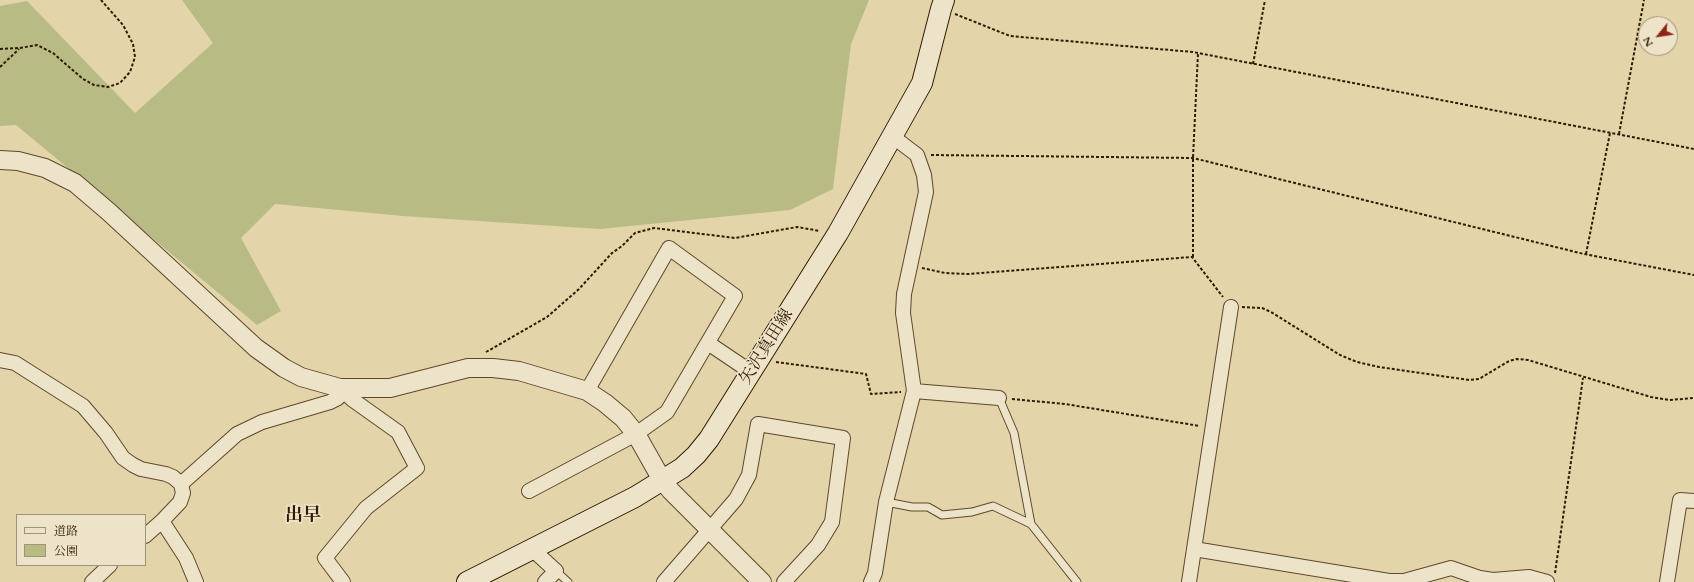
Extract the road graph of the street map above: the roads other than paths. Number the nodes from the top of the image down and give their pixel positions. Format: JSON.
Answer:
{"nodes":[{"id":1,"x":942,"y":4,"type":"edge"},
{"id":2,"x":892,"y":136,"type":"junction"},
{"id":3,"x":0,"y":160,"type":"edge"},
{"id":4,"x":1231,"y":307,"type":"road end"},
{"id":5,"x":708,"y":343,"type":"junction"},
{"id":6,"x":0,"y":360,"type":"edge"},
{"id":7,"x":754,"y":366,"type":"junction"},
{"id":8,"x":340,"y":388,"type":"junction"},
{"id":9,"x":587,"y":391,"type":"junction"},
{"id":10,"x":914,"y":391,"type":"junction"},
{"id":11,"x":999,"y":398,"type":"joint"},
{"id":12,"x":636,"y":434,"type":"junction"},
{"id":13,"x":662,"y":480,"type":"junction"},
{"id":14,"x":181,"y":484,"type":"junction"},
{"id":15,"x":529,"y":491,"type":"dead end"},
{"id":16,"x":1694,"y":501,"type":"edge"},
{"id":17,"x":886,"y":502,"type":"junction"},
{"id":18,"x":162,"y":521,"type":"junction"},
{"id":19,"x":1031,"y":524,"type":"junction"},
{"id":20,"x":710,"y":530,"type":"junction"},
{"id":21,"x":146,"y":535,"type":"edge"},
{"id":22,"x":532,"y":549,"type":"junction"},
{"id":23,"x":1194,"y":549,"type":"junction"},
{"id":24,"x":109,"y":566,"type":"edge"},
{"id":25,"x":556,"y":571,"type":"junction"},
{"id":26,"x":1551,"y":578,"type":"edge"},
{"id":27,"x":1389,"y":581,"type":"edge"},
{"id":28,"x":92,"y":582,"type":"edge"},
{"id":29,"x":196,"y":582,"type":"edge"},
{"id":30,"x":343,"y":582,"type":"edge"},
{"id":31,"x":467,"y":582,"type":"edge"},
{"id":32,"x":546,"y":582,"type":"edge"},
{"id":33,"x":568,"y":582,"type":"edge"},
{"id":34,"x":664,"y":582,"type":"edge"},
{"id":35,"x":762,"y":582,"type":"edge"},
{"id":36,"x":784,"y":582,"type":"edge"},
{"id":37,"x":871,"y":582,"type":"edge"},
{"id":38,"x":1077,"y":582,"type":"edge"},
{"id":39,"x":1189,"y":582,"type":"edge"},
{"id":40,"x":1667,"y":582,"type":"edge"}],
"edges":[{"from":1,"to":2,"type":"main road","name":"矢沢真田線"},
{"from":2,"to":7,"type":"main road","name":"矢沢真田線"},
{"from":2,"to":10,"type":"street"},
{"from":3,"to":8,"type":"street"},
{"from":4,"to":23,"type":"street"},
{"from":5,"to":7,"type":"street"},
{"from":5,"to":9,"type":"street"},
{"from":5,"to":12,"type":"street"},
{"from":6,"to":14,"type":"street"},
{"from":7,"to":13,"type":"main road","name":"矢沢真田線"},
{"from":8,"to":9,"type":"street"},
{"from":8,"to":14,"type":"street"},
{"from":8,"to":30,"type":"street"},
{"from":9,"to":12,"type":"street"},
{"from":10,"to":11,"type":"street"},
{"from":10,"to":17,"type":"street"},
{"from":11,"to":19,"type":"lane"},
{"from":12,"to":13,"type":"street"},
{"from":12,"to":15,"type":"street"},
{"from":13,"to":20,"type":"street"},
{"from":13,"to":22,"type":"main road","name":"矢沢真田線"},
{"from":14,"to":18,"type":"street"},
{"from":16,"to":40,"type":"street"},
{"from":17,"to":19,"type":"lane"},
{"from":17,"to":37,"type":"street"},
{"from":18,"to":21,"type":"street"},
{"from":18,"to":29,"type":"street"},
{"from":19,"to":38,"type":"lane"},
{"from":20,"to":34,"type":"street"},
{"from":20,"to":35,"type":"street"},
{"from":20,"to":36,"type":"street"},
{"from":22,"to":25,"type":"street"},
{"from":22,"to":31,"type":"main road","name":"矢沢真田線"},
{"from":23,"to":27,"type":"street"},
{"from":23,"to":39,"type":"street"},
{"from":24,"to":28,"type":"street"},
{"from":25,"to":32,"type":"street"},
{"from":25,"to":33,"type":"lane"},
{"from":26,"to":27,"type":"street"}]}
